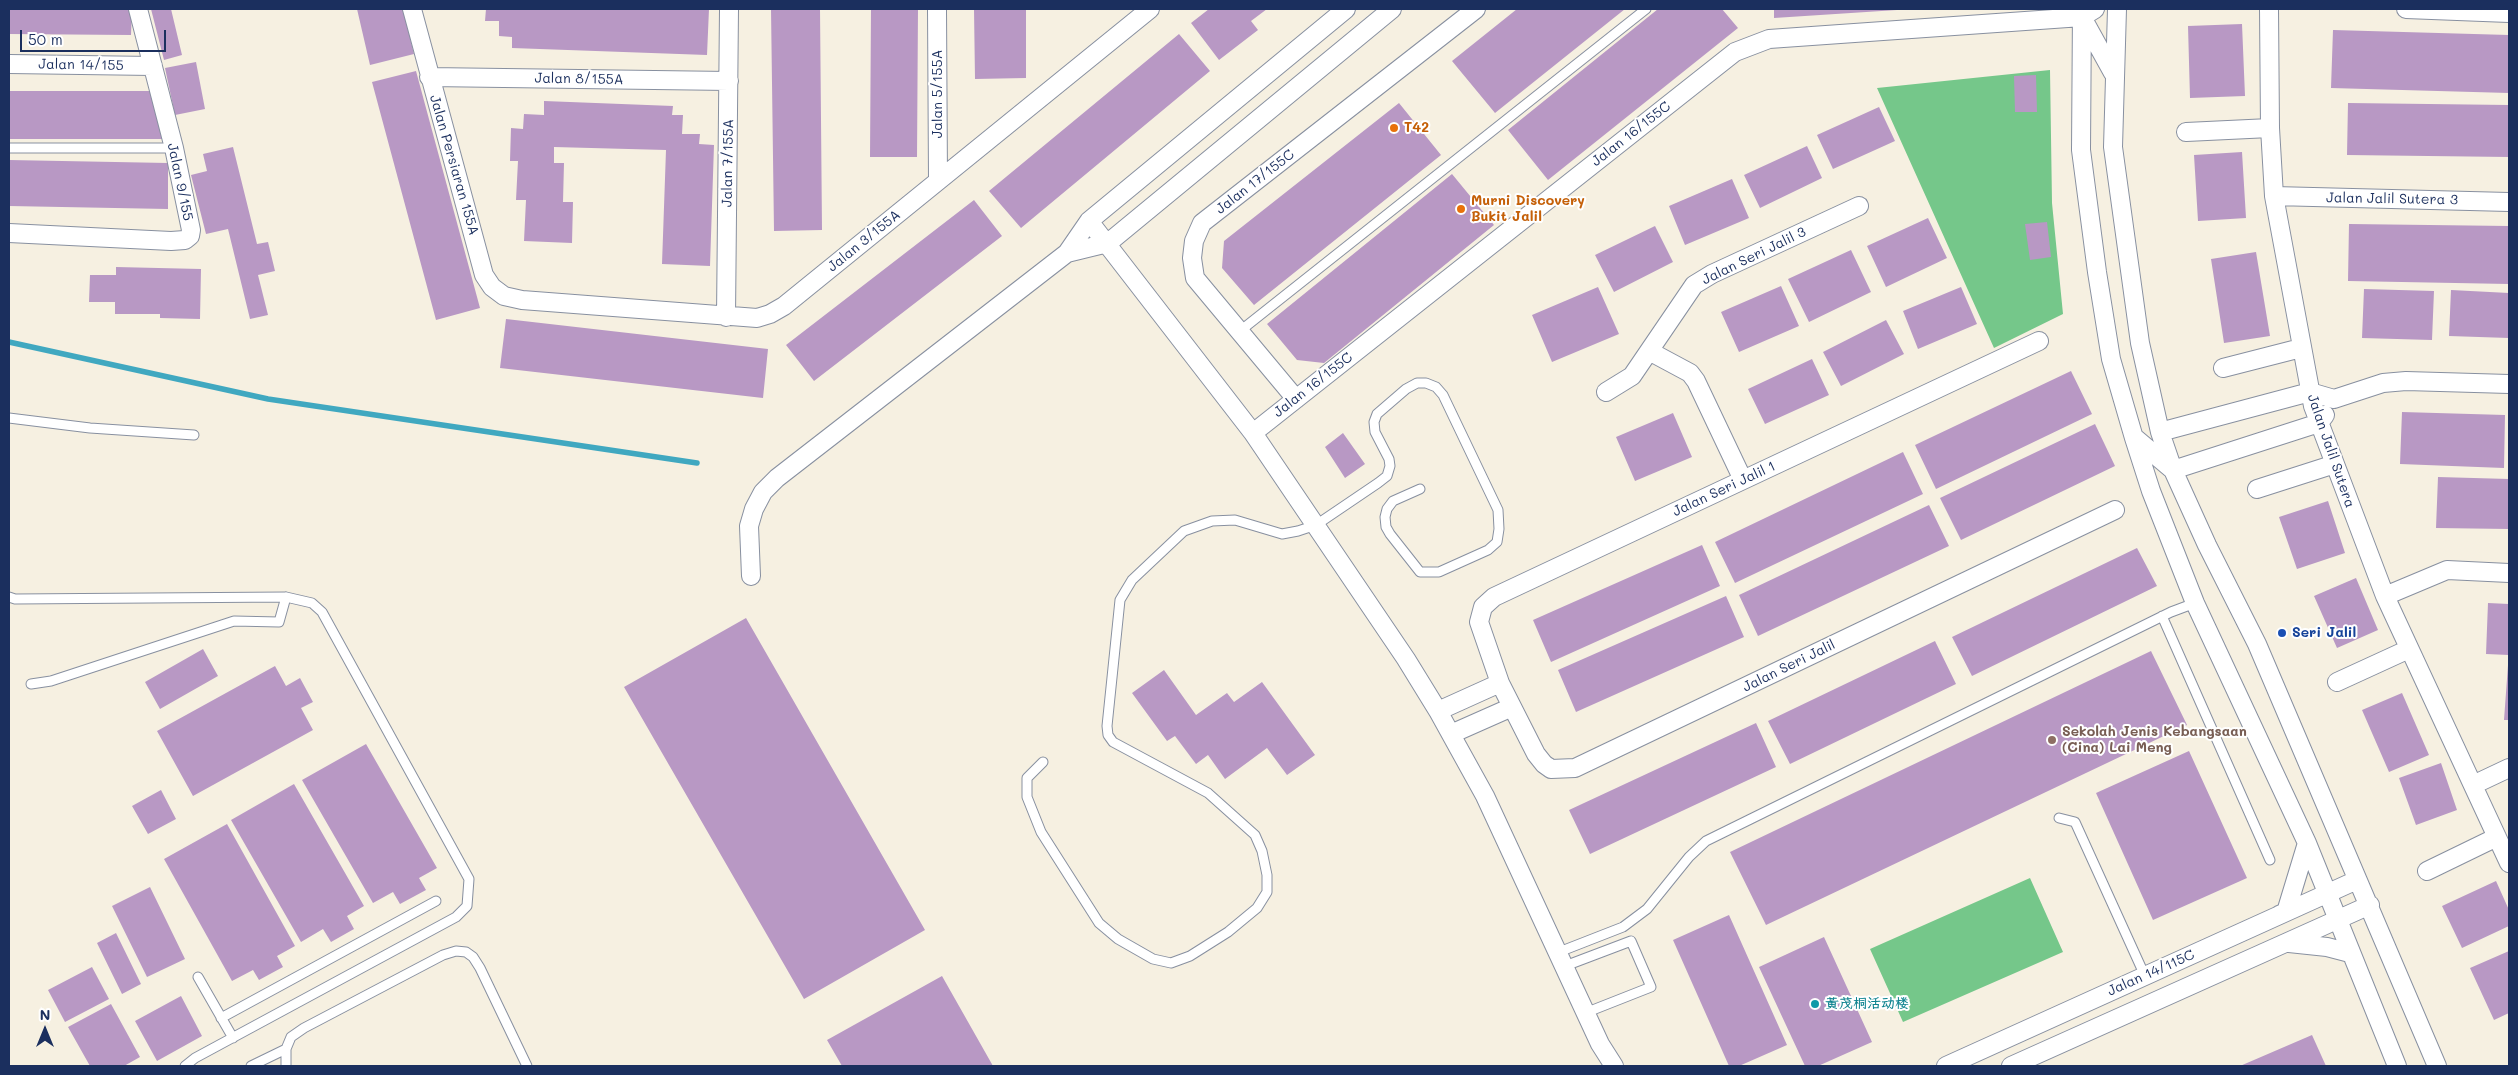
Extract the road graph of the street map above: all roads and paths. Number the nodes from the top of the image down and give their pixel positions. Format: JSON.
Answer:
{"nodes":[{"id":1,"x":138,"y":9,"type":"edge"},
{"id":2,"x":412,"y":9,"type":"edge"},
{"id":3,"x":729,"y":9,"type":"edge"},
{"id":4,"x":937,"y":9,"type":"edge"},
{"id":5,"x":1346,"y":9,"type":"edge"},
{"id":6,"x":1392,"y":9,"type":"edge"},
{"id":7,"x":1476,"y":9,"type":"edge"},
{"id":8,"x":1646,"y":9,"type":"edge"},
{"id":9,"x":2117,"y":9,"type":"edge"},
{"id":10,"x":2269,"y":9,"type":"edge"},
{"id":11,"x":2406,"y":9,"type":"edge"},
{"id":12,"x":1144,"y":11,"type":"edge"},
{"id":13,"x":2086,"y":11,"type":"edge"},
{"id":14,"x":2509,"y":13,"type":"edge"},
{"id":15,"x":2025,"y":14,"type":"edge"},
{"id":16,"x":9,"y":64,"type":"edge"},
{"id":17,"x":152,"y":66,"type":"junction"},
{"id":18,"x":2115,"y":76,"type":"junction"},
{"id":19,"x":429,"y":77,"type":"junction"},
{"id":20,"x":729,"y":81,"type":"junction"},
{"id":21,"x":2270,"y":128,"type":"junction"},
{"id":22,"x":2186,"y":132,"type":"dead end"},
{"id":23,"x":9,"y":148,"type":"edge"},
{"id":24,"x":174,"y":148,"type":"junction"},
{"id":25,"x":938,"y":180,"type":"junction"},
{"id":26,"x":2274,"y":196,"type":"junction"},
{"id":27,"x":2509,"y":202,"type":"edge"},
{"id":28,"x":1859,"y":206,"type":"dead end"},
{"id":29,"x":1089,"y":221,"type":"junction"},
{"id":30,"x":9,"y":233,"type":"edge"},
{"id":31,"x":1108,"y":243,"type":"junction"},
{"id":32,"x":1067,"y":253,"type":"junction"},
{"id":33,"x":522,"y":300,"type":"joint"},
{"id":34,"x":726,"y":317,"type":"junction"},
{"id":35,"x":1240,"y":331,"type":"junction"},
{"id":36,"x":2039,"y":341,"type":"dead end"},
{"id":37,"x":2301,"y":348,"type":"junction"},
{"id":38,"x":1649,"y":351,"type":"junction"},
{"id":39,"x":2223,"y":368,"type":"dead end"},
{"id":40,"x":2509,"y":384,"type":"edge"},
{"id":41,"x":1606,"y":392,"type":"dead end"},
{"id":42,"x":2310,"y":392,"type":"junction"},
{"id":43,"x":1296,"y":399,"type":"junction"},
{"id":44,"x":2334,"y":399,"type":"junction"},
{"id":45,"x":9,"y":418,"type":"edge"},
{"id":46,"x":2320,"y":424,"type":"junction"},
{"id":47,"x":2160,"y":432,"type":"junction"},
{"id":48,"x":1252,"y":433,"type":"junction"},
{"id":49,"x":194,"y":435,"type":"dead end"},
{"id":50,"x":2134,"y":438,"type":"junction"},
{"id":51,"x":2157,"y":456,"type":"junction"},
{"id":52,"x":2335,"y":464,"type":"junction"},
{"id":53,"x":2174,"y":470,"type":"junction"},
{"id":54,"x":1742,"y":480,"type":"junction"},
{"id":55,"x":1420,"y":489,"type":"dead end"},
{"id":56,"x":2257,"y":489,"type":"dead end"},
{"id":57,"x":2151,"y":491,"type":"junction"},
{"id":58,"x":2115,"y":510,"type":"dead end"},
{"id":59,"x":1316,"y":525,"type":"junction"},
{"id":60,"x":2509,"y":573,"type":"edge"},
{"id":61,"x":750,"y":576,"type":"dead end"},
{"id":62,"x":2385,"y":596,"type":"junction"},
{"id":63,"x":9,"y":597,"type":"edge"},
{"id":64,"x":286,"y":597,"type":"junction"},
{"id":65,"x":2195,"y":603,"type":"junction"},
{"id":66,"x":2162,"y":616,"type":"junction"},
{"id":67,"x":2409,"y":649,"type":"junction"},
{"id":68,"x":2337,"y":682,"type":"dead end"},
{"id":69,"x":1500,"y":683,"type":"junction"},
{"id":70,"x":31,"y":684,"type":"dead end"},
{"id":71,"x":1512,"y":707,"type":"junction"},
{"id":72,"x":1438,"y":711,"type":"junction"},
{"id":73,"x":1451,"y":734,"type":"junction"},
{"id":74,"x":1043,"y":762,"type":"dead end"},
{"id":75,"x":2509,"y":768,"type":"edge"},
{"id":76,"x":2473,"y":785,"type":"junction"},
{"id":77,"x":2059,"y":818,"type":"dead end"},
{"id":78,"x":2497,"y":837,"type":"junction"},
{"id":79,"x":2307,"y":843,"type":"junction"},
{"id":80,"x":2270,"y":860,"type":"dead end"},
{"id":81,"x":2509,"y":863,"type":"edge"},
{"id":82,"x":2427,"y":871,"type":"dead end"},
{"id":83,"x":2357,"y":880,"type":"junction"},
{"id":84,"x":2328,"y":894,"type":"junction"},
{"id":85,"x":436,"y":901,"type":"dead end"},
{"id":86,"x":2370,"y":905,"type":"junction"},
{"id":87,"x":2270,"y":919,"type":"junction"},
{"id":88,"x":2336,"y":920,"type":"junction"},
{"id":89,"x":2285,"y":943,"type":"junction"},
{"id":90,"x":2350,"y":952,"type":"junction"},
{"id":91,"x":1562,"y":959,"type":"junction"},
{"id":92,"x":2145,"y":976,"type":"junction"},
{"id":93,"x":198,"y":977,"type":"dead end"},
{"id":94,"x":1586,"y":1012,"type":"junction"},
{"id":95,"x":221,"y":1018,"type":"junction"},
{"id":96,"x":233,"y":1038,"type":"junction"},
{"id":97,"x":286,"y":1049,"type":"junction"},
{"id":98,"x":185,"y":1066,"type":"edge"},
{"id":99,"x":251,"y":1066,"type":"edge"},
{"id":100,"x":286,"y":1066,"type":"edge"},
{"id":101,"x":528,"y":1066,"type":"edge"},
{"id":102,"x":1614,"y":1066,"type":"edge"},
{"id":103,"x":1946,"y":1066,"type":"edge"},
{"id":104,"x":2011,"y":1066,"type":"edge"},
{"id":105,"x":2398,"y":1066,"type":"edge"},
{"id":106,"x":2437,"y":1066,"type":"edge"}],
"edges":[{"from":1,"to":17,"type":"street","name":"Jalan 9/155"},
{"from":2,"to":19,"type":"street","name":"Jalan Persiaran 155A"},
{"from":3,"to":20,"type":"street","name":"Jalan 7/155A"},
{"from":4,"to":25,"type":"street","name":"Jalan 5/155A"},
{"from":5,"to":29,"type":"street"},
{"from":6,"to":31,"type":"street"},
{"from":7,"to":35,"type":"street","name":"Jalan 17/155C"},
{"from":8,"to":35,"type":"lane"},
{"from":9,"to":18,"type":"street"},
{"from":10,"to":21,"type":"street","name":"Jalan Jalil Sutera"},
{"from":11,"to":14,"type":"street"},
{"from":12,"to":25,"type":"street","name":"Jalan 3/155A"},
{"from":13,"to":15,"type":"street","name":"Jalan 16/155C"},
{"from":13,"to":18,"type":"street"},
{"from":13,"to":50,"type":"street"},
{"from":15,"to":43,"type":"street","name":"Jalan 16/155C"},
{"from":16,"to":17,"type":"street","name":"Jalan 14/155"},
{"from":17,"to":24,"type":"street","name":"Jalan 9/155"},
{"from":18,"to":47,"type":"street"},
{"from":19,"to":20,"type":"street","name":"Jalan 8/155A"},
{"from":19,"to":33,"type":"street","name":"Jalan Persiaran 155A"},
{"from":20,"to":34,"type":"street","name":"Jalan 7/155A"},
{"from":21,"to":22,"type":"street"},
{"from":21,"to":26,"type":"street","name":"Jalan Jalil Sutera"},
{"from":23,"to":24,"type":"lane"},
{"from":24,"to":30,"type":"street","name":"Jalan 9/155"},
{"from":25,"to":34,"type":"street","name":"Jalan 3/155A"},
{"from":26,"to":27,"type":"street","name":"Jalan Jalil Sutera 3"},
{"from":26,"to":37,"type":"street","name":"Jalan Jalil Sutera"},
{"from":28,"to":38,"type":"street","name":"Jalan Seri Jalil 3"},
{"from":29,"to":31,"type":"street"},
{"from":29,"to":32,"type":"street"},
{"from":31,"to":32,"type":"street"},
{"from":31,"to":48,"type":"street"},
{"from":32,"to":61,"type":"street"},
{"from":33,"to":34,"type":"street","name":"Jalan 3/155A"},
{"from":35,"to":43,"type":"street","name":"Jalan 17/155C"},
{"from":36,"to":54,"type":"street","name":"Jalan Seri Jalil 1"},
{"from":37,"to":39,"type":"street"},
{"from":37,"to":42,"type":"street","name":"Jalan Jalil Sutera"},
{"from":38,"to":41,"type":"street","name":"Jalan Seri Jalil 3"},
{"from":38,"to":54,"type":"street"},
{"from":40,"to":44,"type":"street"},
{"from":42,"to":44,"type":"street"},
{"from":42,"to":46,"type":"street","name":"Jalan Jalil Sutera"},
{"from":42,"to":47,"type":"street"},
{"from":43,"to":48,"type":"street","name":"Jalan 16/155C"},
{"from":44,"to":46,"type":"street"},
{"from":45,"to":49,"type":"lane"},
{"from":46,"to":52,"type":"street","name":"Jalan Jalil Sutera"},
{"from":46,"to":53,"type":"street"},
{"from":47,"to":51,"type":"street"},
{"from":47,"to":53,"type":"street"},
{"from":48,"to":59,"type":"street"},
{"from":50,"to":51,"type":"street"},
{"from":50,"to":57,"type":"street"},
{"from":51,"to":53,"type":"street"},
{"from":51,"to":57,"type":"street"},
{"from":52,"to":56,"type":"street"},
{"from":52,"to":62,"type":"street","name":"Jalan Jalil Sutera"},
{"from":53,"to":83,"type":"street"},
{"from":54,"to":69,"type":"street","name":"Jalan Seri Jalil 1"},
{"from":55,"to":59,"type":"lane"},
{"from":57,"to":65,"type":"street"},
{"from":58,"to":71,"type":"street","name":"Jalan Seri Jalil"},
{"from":59,"to":72,"type":"street"},
{"from":59,"to":74,"type":"lane"},
{"from":60,"to":62,"type":"street"},
{"from":62,"to":67,"type":"street","name":"Jalan Jalil Sutera"},
{"from":63,"to":64,"type":"lane"},
{"from":64,"to":70,"type":"lane"},
{"from":64,"to":96,"type":"lane"},
{"from":65,"to":66,"type":"lane"},
{"from":65,"to":79,"type":"street"},
{"from":66,"to":80,"type":"lane"},
{"from":66,"to":91,"type":"lane"},
{"from":67,"to":68,"type":"street"},
{"from":67,"to":76,"type":"street","name":"Jalan Jalil Sutera"},
{"from":69,"to":71,"type":"street","name":"Jalan Seri Jalil"},
{"from":69,"to":72,"type":"street"},
{"from":71,"to":73,"type":"street"},
{"from":72,"to":73,"type":"street"},
{"from":73,"to":91,"type":"street"},
{"from":75,"to":76,"type":"street"},
{"from":76,"to":78,"type":"street","name":"Jalan Jalil Sutera"},
{"from":77,"to":92,"type":"lane"},
{"from":78,"to":81,"type":"street","name":"Jalan Jalil Sutera"},
{"from":78,"to":82,"type":"street"},
{"from":79,"to":84,"type":"street"},
{"from":79,"to":87,"type":"street"},
{"from":83,"to":84,"type":"street","name":"Jalan 14/115C"},
{"from":83,"to":86,"type":"street"},
{"from":84,"to":87,"type":"street","name":"Jalan 14/115C"},
{"from":84,"to":88,"type":"street"},
{"from":85,"to":95,"type":"lane"},
{"from":86,"to":88,"type":"street","name":"Jalan 14/115C"},
{"from":86,"to":106,"type":"street"},
{"from":87,"to":92,"type":"street","name":"Jalan 14/115C"},
{"from":88,"to":89,"type":"street","name":"Jalan 14/115C"},
{"from":88,"to":90,"type":"street"},
{"from":89,"to":90,"type":"street"},
{"from":89,"to":104,"type":"street","name":"Jalan 14/115C"},
{"from":90,"to":105,"type":"street"},
{"from":91,"to":94,"type":"street"},
{"from":91,"to":94,"type":"lane"},
{"from":92,"to":103,"type":"street","name":"Jalan 14/115C"},
{"from":93,"to":95,"type":"lane"},
{"from":94,"to":102,"type":"street"},
{"from":95,"to":96,"type":"lane"},
{"from":96,"to":98,"type":"lane"},
{"from":97,"to":99,"type":"lane"},
{"from":97,"to":100,"type":"lane"},
{"from":97,"to":101,"type":"lane"}]}
